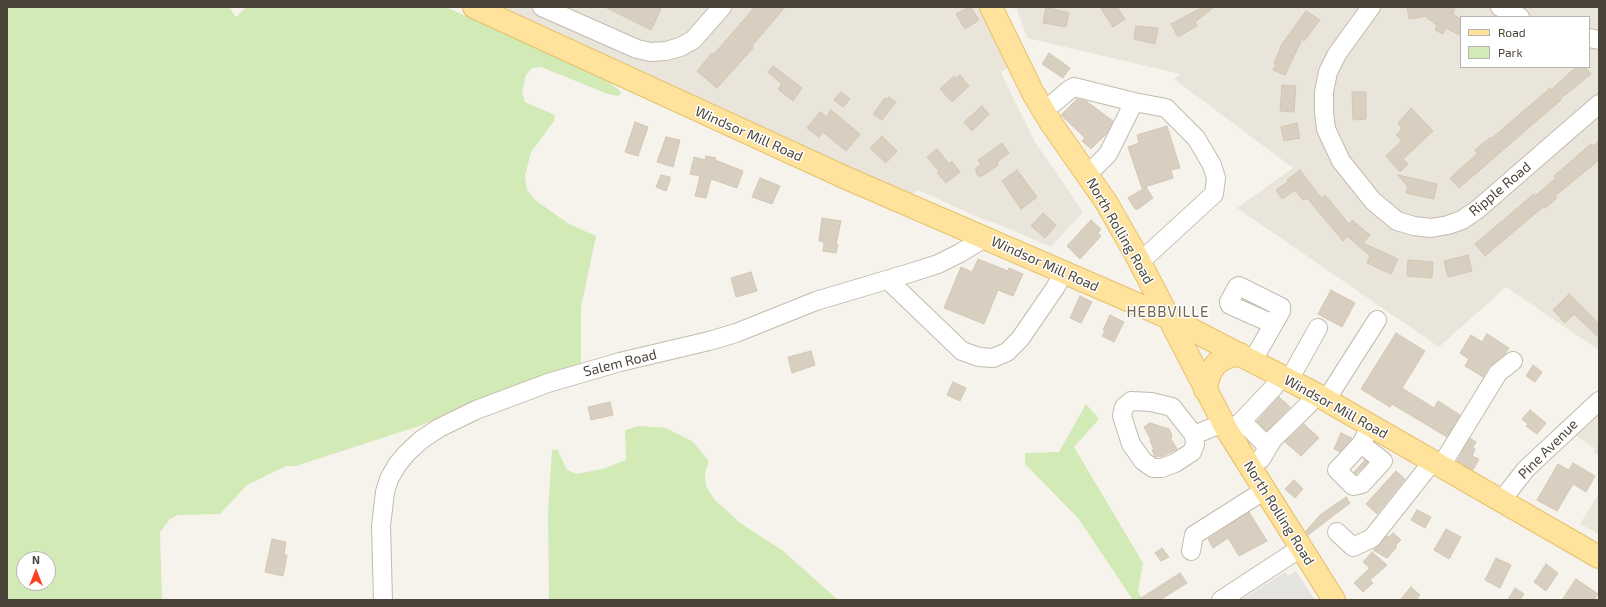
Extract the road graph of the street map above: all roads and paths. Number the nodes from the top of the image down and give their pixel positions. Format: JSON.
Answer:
{"nodes":[{"id":1,"x":474,"y":7,"type":"edge"},
{"id":2,"x":542,"y":7,"type":"edge"},
{"id":3,"x":722,"y":7,"type":"edge"},
{"id":4,"x":991,"y":7,"type":"edge"},
{"id":5,"x":1371,"y":7,"type":"edge"},
{"id":6,"x":1500,"y":7,"type":"edge"},
{"id":7,"x":1518,"y":16,"type":"edge"},
{"id":8,"x":1134,"y":102,"type":"junction"},
{"id":9,"x":1599,"y":104,"type":"edge"},
{"id":10,"x":1044,"y":110,"type":"junction"},
{"id":11,"x":1087,"y":175,"type":"junction"},
{"id":12,"x":985,"y":238,"type":"junction"},
{"id":13,"x":1140,"y":262,"type":"junction"},
{"id":14,"x":1064,"y":272,"type":"junction"},
{"id":15,"x":888,"y":280,"type":"junction"},
{"id":16,"x":1167,"y":318,"type":"junction"},
{"id":17,"x":1377,"y":320,"type":"dead end"},
{"id":18,"x":1273,"y":324,"type":"dead end"},
{"id":19,"x":1318,"y":328,"type":"dead end"},
{"id":20,"x":1246,"y":357,"type":"junction"},
{"id":21,"x":1513,"y":361,"type":"dead end"},
{"id":22,"x":1285,"y":378,"type":"junction"},
{"id":23,"x":1205,"y":390,"type":"junction"},
{"id":24,"x":1320,"y":396,"type":"junction"},
{"id":25,"x":1599,"y":401,"type":"edge"},
{"id":26,"x":1230,"y":425,"type":"junction"},
{"id":27,"x":1193,"y":443,"type":"junction"},
{"id":28,"x":1268,"y":447,"type":"junction"},
{"id":29,"x":1437,"y":464,"type":"junction"},
{"id":30,"x":1250,"y":466,"type":"junction"},
{"id":31,"x":1265,"y":490,"type":"junction"},
{"id":32,"x":1501,"y":500,"type":"junction"},
{"id":33,"x":1337,"y":532,"type":"dead end"},
{"id":34,"x":1302,"y":547,"type":"junction"},
{"id":35,"x":1191,"y":552,"type":"dead end"},
{"id":36,"x":1599,"y":557,"type":"edge"},
{"id":37,"x":383,"y":600,"type":"edge"},
{"id":38,"x":1221,"y":600,"type":"edge"},
{"id":39,"x":1334,"y":600,"type":"edge"}],
"edges":[{"from":1,"to":12,"type":"main road","name":"Windsor Mill Road"},
{"from":2,"to":3,"type":"street"},
{"from":4,"to":10,"type":"main road","name":"North Rolling Road"},
{"from":5,"to":9,"type":"street","name":"Ripple Road"},
{"from":6,"to":7,"type":"street"},
{"from":8,"to":10,"type":"street"},
{"from":8,"to":11,"type":"street"},
{"from":8,"to":13,"type":"street"},
{"from":10,"to":11,"type":"main road","name":"North Rolling Road"},
{"from":11,"to":13,"type":"main road","name":"North Rolling Road"},
{"from":12,"to":14,"type":"main road","name":"Windsor Mill Road"},
{"from":12,"to":15,"type":"street","name":"Salem Road"},
{"from":13,"to":16,"type":"main road","name":"North Rolling Road"},
{"from":14,"to":15,"type":"street"},
{"from":14,"to":16,"type":"main road","name":"Windsor Mill Road"},
{"from":15,"to":37,"type":"street","name":"Salem Road"},
{"from":16,"to":20,"type":"main road","name":"Windsor Mill Road"},
{"from":16,"to":23,"type":"main road","name":"North Rolling Road"},
{"from":17,"to":24,"type":"street"},
{"from":18,"to":20,"type":"street"},
{"from":19,"to":22,"type":"street"},
{"from":20,"to":22,"type":"main road","name":"Windsor Mill Road"},
{"from":20,"to":23,"type":"main road"},
{"from":21,"to":29,"type":"street"},
{"from":22,"to":24,"type":"main road","name":"Windsor Mill Road"},
{"from":22,"to":26,"type":"street"},
{"from":23,"to":26,"type":"main road","name":"North Rolling Road"},
{"from":24,"to":28,"type":"street"},
{"from":24,"to":29,"type":"main road","name":"Windsor Mill Road"},
{"from":25,"to":32,"type":"street","name":"Pine Avenue"},
{"from":26,"to":27,"type":"street"},
{"from":26,"to":28,"type":"street"},
{"from":26,"to":30,"type":"main road","name":"North Rolling Road"},
{"from":27,"to":27,"type":"street"},
{"from":28,"to":30,"type":"street"},
{"from":29,"to":32,"type":"main road","name":"Windsor Mill Road"},
{"from":29,"to":33,"type":"street"},
{"from":30,"to":31,"type":"main road","name":"North Rolling Road"},
{"from":31,"to":34,"type":"main road","name":"North Rolling Road"},
{"from":31,"to":35,"type":"street"},
{"from":32,"to":36,"type":"main road","name":"Windsor Mill Road"},
{"from":34,"to":38,"type":"street"},
{"from":34,"to":39,"type":"main road","name":"North Rolling Road"}]}
